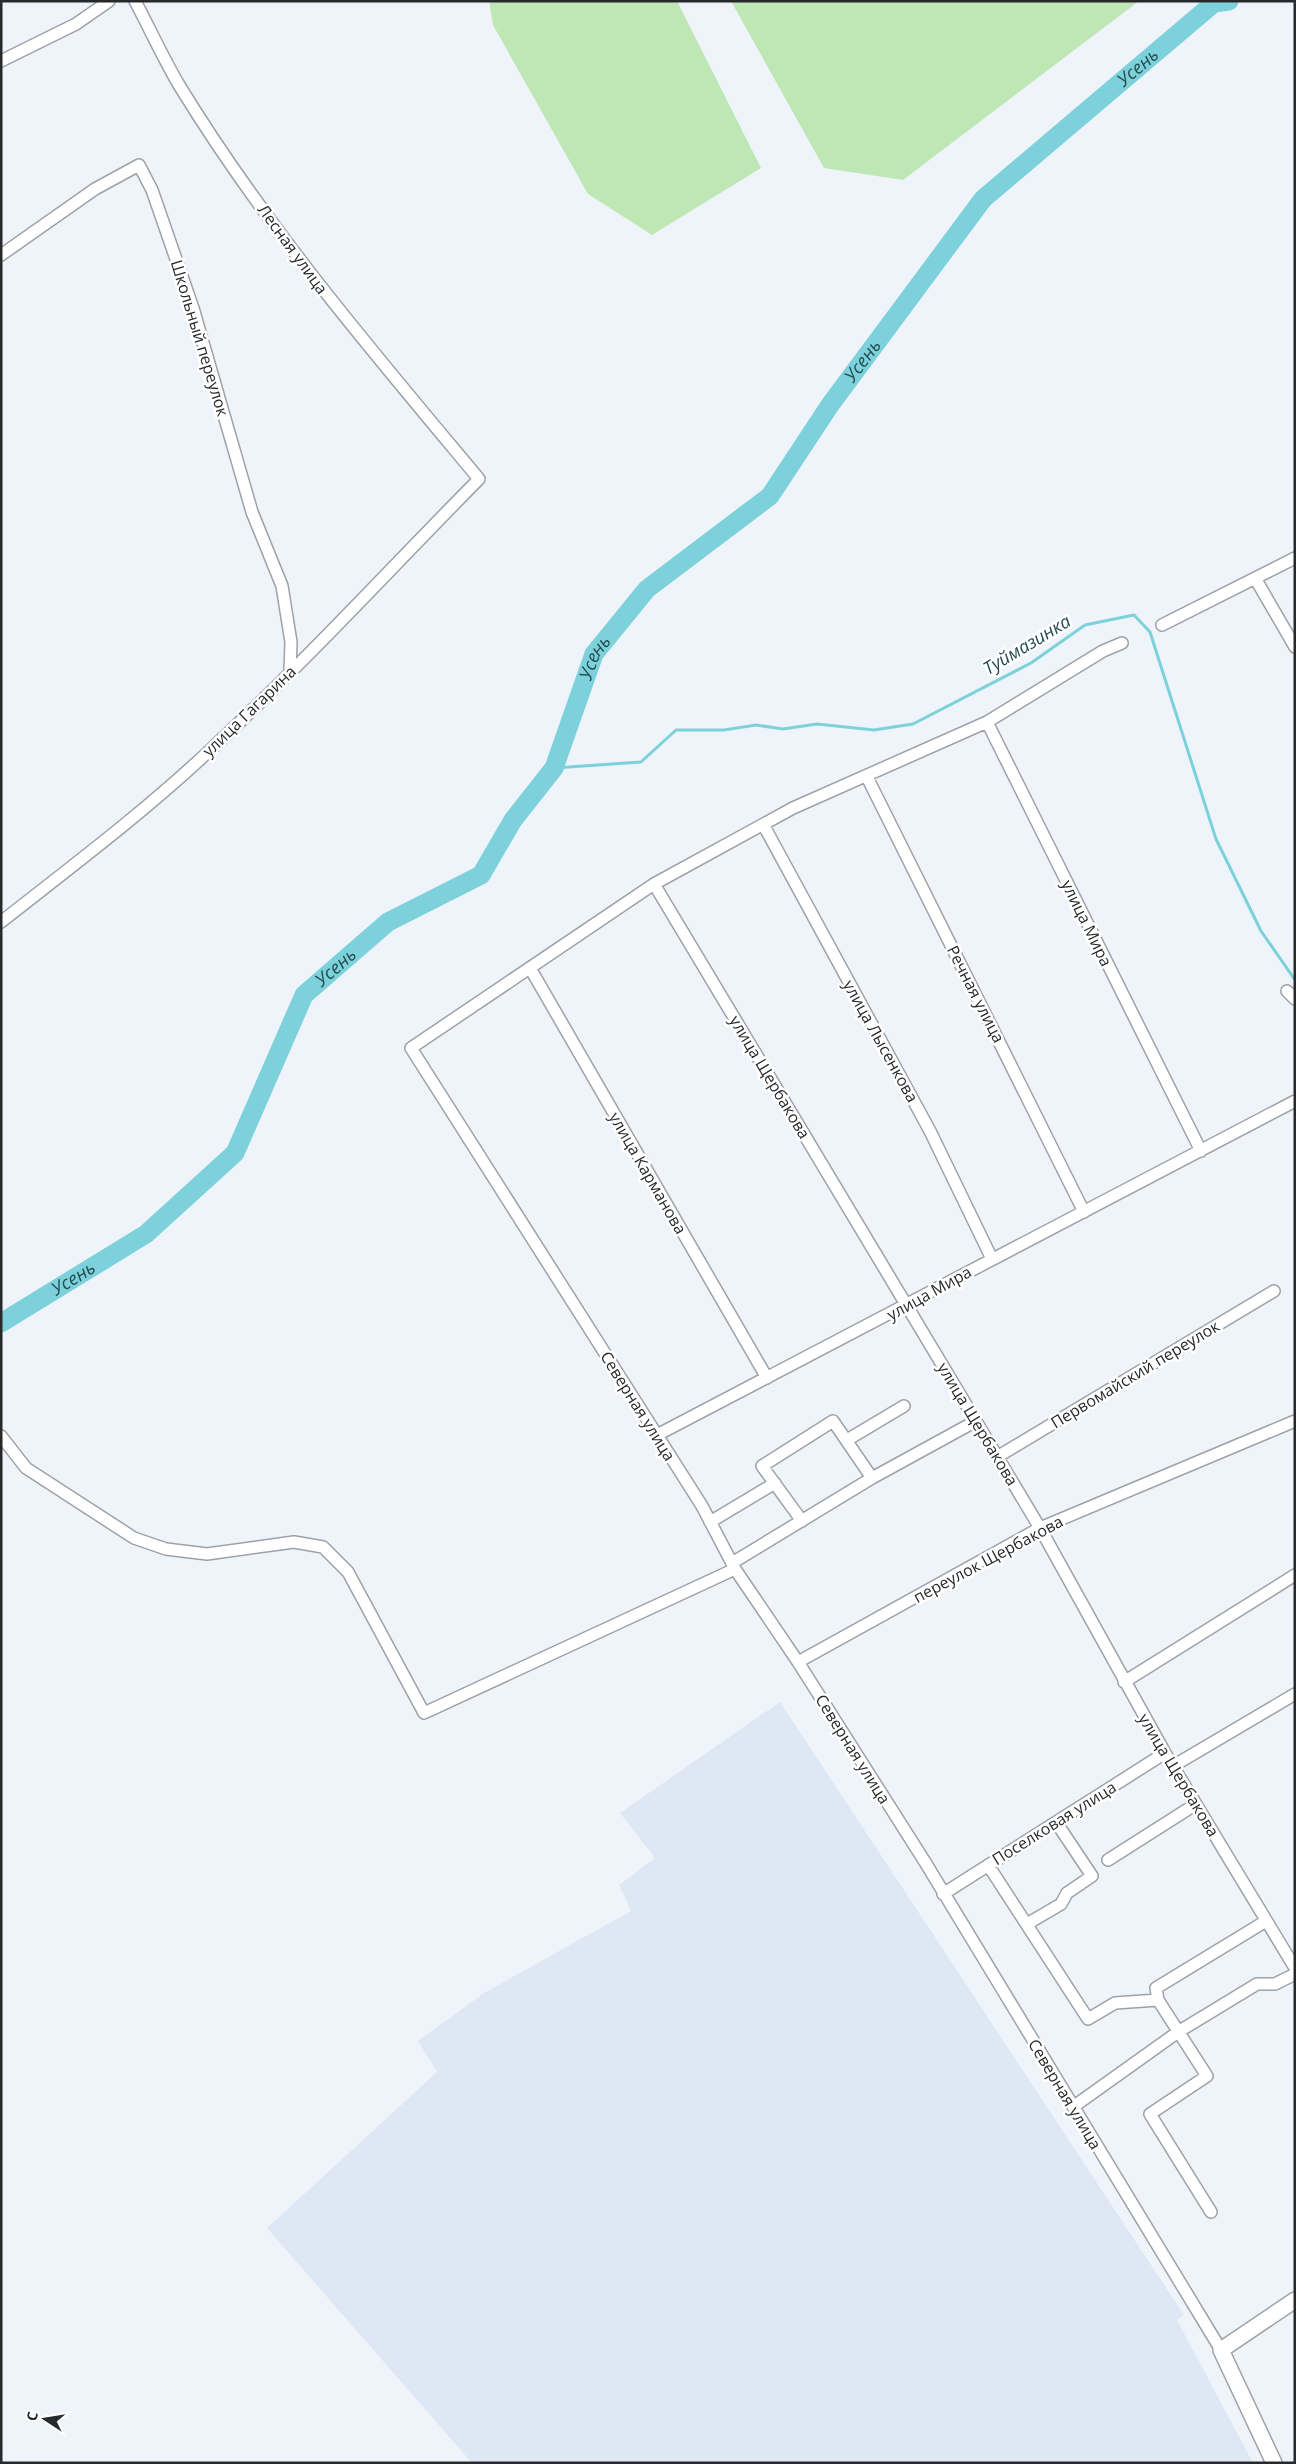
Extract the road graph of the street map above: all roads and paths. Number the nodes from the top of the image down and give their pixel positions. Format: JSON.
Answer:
{"nodes":[{"id":1,"x":109,"y":1,"type":"edge"},
{"id":2,"x":135,"y":1,"type":"edge"},
{"id":3,"x":1,"y":61,"type":"edge"},
{"id":4,"x":1,"y":254,"type":"edge"},
{"id":5,"x":479,"y":478,"type":"joint"},
{"id":6,"x":1295,"y":558,"type":"edge"},
{"id":7,"x":1256,"y":578,"type":"junction"},
{"id":8,"x":1162,"y":625,"type":"dead end"},
{"id":9,"x":1122,"y":643,"type":"dead end"},
{"id":10,"x":1295,"y":647,"type":"edge"},
{"id":11,"x":290,"y":672,"type":"junction"},
{"id":12,"x":987,"y":722,"type":"junction"},
{"id":13,"x":867,"y":777,"type":"junction"},
{"id":14,"x":764,"y":826,"type":"junction"},
{"id":15,"x":654,"y":884,"type":"junction"},
{"id":16,"x":1,"y":922,"type":"edge"},
{"id":17,"x":530,"y":968,"type":"junction"},
{"id":18,"x":1295,"y":1101,"type":"edge"},
{"id":19,"x":1201,"y":1151,"type":"junction"},
{"id":20,"x":1084,"y":1212,"type":"junction"},
{"id":21,"x":992,"y":1259,"type":"junction"},
{"id":22,"x":1274,"y":1290,"type":"dead end"},
{"id":23,"x":907,"y":1306,"type":"junction"},
{"id":24,"x":767,"y":1378,"type":"junction"},
{"id":25,"x":904,"y":1406,"type":"dead end"},
{"id":26,"x":976,"y":1421,"type":"junction"},
{"id":27,"x":1295,"y":1421,"type":"edge"},
{"id":28,"x":657,"y":1435,"type":"junction"},
{"id":29,"x":1,"y":1436,"type":"edge"},
{"id":30,"x":846,"y":1440,"type":"junction"},
{"id":31,"x":997,"y":1456,"type":"junction"},
{"id":32,"x":872,"y":1478,"type":"junction"},
{"id":33,"x":775,"y":1483,"type":"junction"},
{"id":34,"x":710,"y":1522,"type":"junction"},
{"id":35,"x":802,"y":1522,"type":"junction"},
{"id":36,"x":1040,"y":1528,"type":"junction"},
{"id":37,"x":734,"y":1566,"type":"junction"},
{"id":38,"x":1295,"y":1576,"type":"edge"},
{"id":39,"x":798,"y":1662,"type":"junction"},
{"id":40,"x":1124,"y":1682,"type":"junction"},
{"id":41,"x":1295,"y":1694,"type":"edge"},
{"id":42,"x":1165,"y":1752,"type":"junction"},
{"id":43,"x":1173,"y":1766,"type":"junction"},
{"id":44,"x":1196,"y":1804,"type":"junction"},
{"id":45,"x":1056,"y":1822,"type":"junction"},
{"id":46,"x":1108,"y":1860,"type":"dead end"},
{"id":47,"x":988,"y":1865,"type":"junction"},
{"id":48,"x":943,"y":1894,"type":"junction"},
{"id":49,"x":1266,"y":1921,"type":"junction"},
{"id":50,"x":1027,"y":1924,"type":"junction"},
{"id":51,"x":1295,"y":1968,"type":"edge"},
{"id":52,"x":1295,"y":1974,"type":"edge"},
{"id":53,"x":1158,"y":2000,"type":"junction"},
{"id":54,"x":1178,"y":2032,"type":"junction"},
{"id":55,"x":1073,"y":2107,"type":"junction"},
{"id":56,"x":1211,"y":2212,"type":"dead end"},
{"id":57,"x":1295,"y":2300,"type":"edge"},
{"id":58,"x":1221,"y":2350,"type":"junction"},
{"id":59,"x":1274,"y":2463,"type":"edge"}],
"edges":[{"from":1,"to":3,"type":"street"},
{"from":2,"to":5,"type":"street","name":"Лесная улица"},
{"from":4,"to":11,"type":"street","name":"Школьный переулок"},
{"from":5,"to":11,"type":"street","name":"улица Гагарина"},
{"from":6,"to":7,"type":"street"},
{"from":7,"to":8,"type":"street"},
{"from":7,"to":10,"type":"street"},
{"from":9,"to":12,"type":"street"},
{"from":11,"to":16,"type":"street","name":"улица Гагарина"},
{"from":12,"to":13,"type":"street"},
{"from":12,"to":19,"type":"street","name":"улица Мира"},
{"from":13,"to":14,"type":"street"},
{"from":13,"to":20,"type":"street","name":"Речная улица"},
{"from":14,"to":15,"type":"street"},
{"from":14,"to":21,"type":"street","name":"улица Лысенкова"},
{"from":15,"to":17,"type":"street"},
{"from":15,"to":23,"type":"street","name":"улица Щербакова"},
{"from":17,"to":24,"type":"street","name":"улица Карманова"},
{"from":17,"to":28,"type":"street","name":"Северная улица"},
{"from":18,"to":19,"type":"street","name":"улица Мира"},
{"from":19,"to":20,"type":"street","name":"улица Мира"},
{"from":20,"to":21,"type":"street","name":"улица Мира"},
{"from":21,"to":23,"type":"street","name":"улица Мира"},
{"from":22,"to":31,"type":"street","name":"Первомайский переулок"},
{"from":23,"to":24,"type":"street","name":"улица Мира"},
{"from":23,"to":26,"type":"street","name":"улица Щербакова"},
{"from":24,"to":28,"type":"street","name":"улица Мира"},
{"from":25,"to":30,"type":"street"},
{"from":26,"to":31,"type":"street","name":"улица Щербакова"},
{"from":26,"to":32,"type":"street"},
{"from":27,"to":36,"type":"street","name":"переулок Щербакова"},
{"from":28,"to":34,"type":"street","name":"Северная улица"},
{"from":29,"to":37,"type":"street"},
{"from":30,"to":32,"type":"street"},
{"from":30,"to":33,"type":"street"},
{"from":31,"to":36,"type":"street","name":"улица Щербакова"},
{"from":32,"to":35,"type":"street"},
{"from":33,"to":34,"type":"street"},
{"from":33,"to":35,"type":"street"},
{"from":34,"to":37,"type":"street","name":"Северная улица"},
{"from":35,"to":37,"type":"street"},
{"from":36,"to":39,"type":"street","name":"переулок Щербакова"},
{"from":36,"to":40,"type":"street","name":"улица Щербакова"},
{"from":37,"to":39,"type":"street","name":"Северная улица"},
{"from":38,"to":40,"type":"street"},
{"from":39,"to":48,"type":"street","name":"Северная улица"},
{"from":40,"to":42,"type":"street","name":"улица Щербакова"},
{"from":41,"to":43,"type":"street"},
{"from":42,"to":43,"type":"street","name":"улица Щербакова"},
{"from":42,"to":45,"type":"street","name":"Поселковая улица"},
{"from":43,"to":44,"type":"street","name":"улица Щербакова"},
{"from":44,"to":46,"type":"street"},
{"from":44,"to":49,"type":"street","name":"улица Щербакова"},
{"from":45,"to":47,"type":"street","name":"Поселковая улица"},
{"from":45,"to":50,"type":"street"},
{"from":47,"to":48,"type":"street","name":"Поселковая улица"},
{"from":47,"to":50,"type":"street"},
{"from":48,"to":55,"type":"street","name":"Северная улица"},
{"from":49,"to":51,"type":"street","name":"улица Щербакова"},
{"from":49,"to":53,"type":"street"},
{"from":50,"to":53,"type":"street"},
{"from":52,"to":54,"type":"street"},
{"from":53,"to":54,"type":"street"},
{"from":54,"to":55,"type":"street"},
{"from":54,"to":56,"type":"street"},
{"from":55,"to":58,"type":"street","name":"Северная улица"},
{"from":57,"to":58,"type":"street"},
{"from":58,"to":59,"type":"street","name":"Северная улица"}]}
